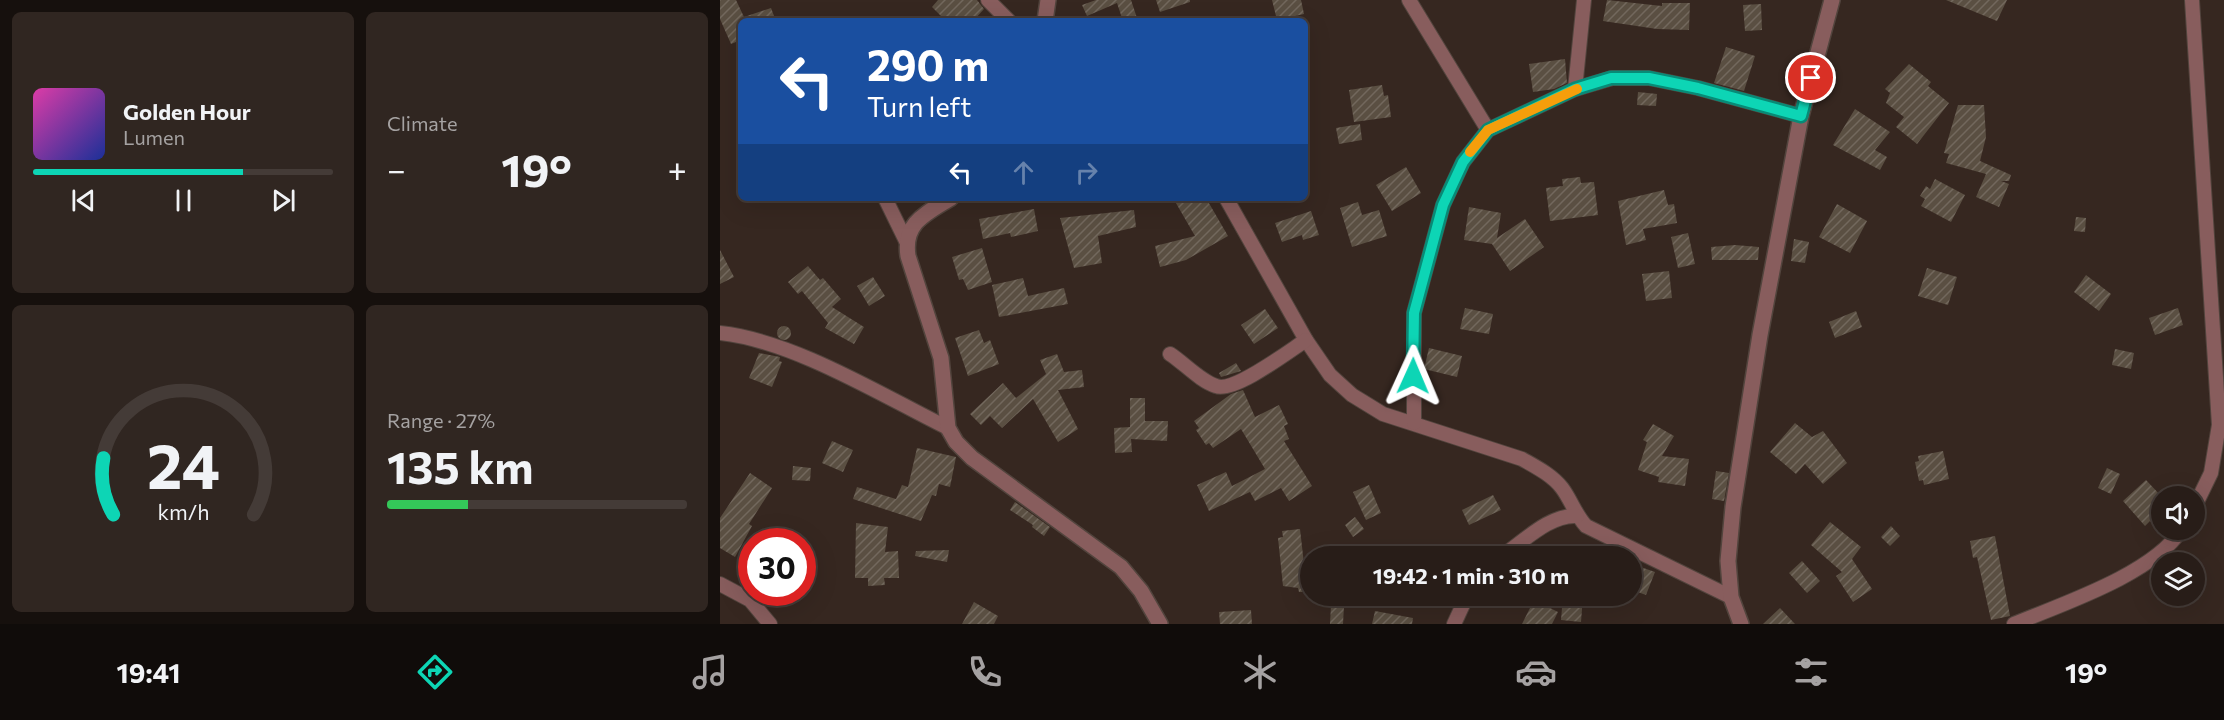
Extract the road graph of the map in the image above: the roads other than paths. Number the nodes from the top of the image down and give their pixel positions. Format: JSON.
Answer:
{"nodes":[{"id":1,"x":988,"y":0,"type":"edge"},
{"id":2,"x":1048,"y":0,"type":"edge"},
{"id":3,"x":1409,"y":0,"type":"edge"},
{"id":4,"x":1584,"y":0,"type":"edge"},
{"id":5,"x":1832,"y":0,"type":"edge"},
{"id":6,"x":2192,"y":0,"type":"edge"},
{"id":7,"x":1006,"y":18,"type":"edge"},
{"id":8,"x":1045,"y":18,"type":"edge"},
{"id":9,"x":1575,"y":89,"type":"junction"},
{"id":10,"x":1801,"y":116,"type":"junction"},
{"id":11,"x":1488,"y":130,"type":"junction"},
{"id":12,"x":886,"y":201,"type":"edge"},
{"id":13,"x":947,"y":201,"type":"edge"},
{"id":14,"x":1228,"y":201,"type":"edge"},
{"id":15,"x":906,"y":241,"type":"junction"},
{"id":16,"x":2220,"y":328,"type":"edge"},
{"id":17,"x":720,"y":333,"type":"edge"},
{"id":18,"x":1306,"y":340,"type":"junction"},
{"id":19,"x":1170,"y":354,"type":"dead end"},
{"id":20,"x":1414,"y":423,"type":"junction"},
{"id":21,"x":948,"y":428,"type":"junction"},
{"id":22,"x":2205,"y":486,"type":"edge"},
{"id":23,"x":1577,"y":516,"type":"junction"},
{"id":24,"x":2175,"y":540,"type":"edge"},
{"id":25,"x":1517,"y":546,"type":"edge"},
{"id":26,"x":720,"y":584,"type":"edge"},
{"id":27,"x":1731,"y":597,"type":"junction"},
{"id":28,"x":1462,"y":606,"type":"edge"},
{"id":29,"x":770,"y":624,"type":"edge"},
{"id":30,"x":1160,"y":624,"type":"edge"},
{"id":31,"x":1454,"y":624,"type":"edge"},
{"id":32,"x":1741,"y":624,"type":"edge"},
{"id":33,"x":2014,"y":624,"type":"edge"}],
"edges":[{"from":1,"to":7,"type":"street"},
{"from":2,"to":8,"type":"street"},
{"from":3,"to":11,"type":"street"},
{"from":4,"to":9,"type":"street"},
{"from":5,"to":10,"type":"street"},
{"from":6,"to":16,"type":"street"},
{"from":9,"to":10,"type":"street"},
{"from":9,"to":11,"type":"street"},
{"from":10,"to":27,"type":"street"},
{"from":11,"to":20,"type":"street"},
{"from":12,"to":15,"type":"street"},
{"from":13,"to":15,"type":"street"},
{"from":14,"to":18,"type":"street"},
{"from":15,"to":21,"type":"street"},
{"from":16,"to":22,"type":"street"},
{"from":17,"to":21,"type":"street"},
{"from":18,"to":19,"type":"street"},
{"from":18,"to":20,"type":"street"},
{"from":20,"to":23,"type":"street"},
{"from":21,"to":30,"type":"street"},
{"from":23,"to":25,"type":"street"},
{"from":23,"to":27,"type":"street"},
{"from":24,"to":33,"type":"street"},
{"from":26,"to":29,"type":"street"},
{"from":27,"to":32,"type":"street"},
{"from":28,"to":31,"type":"street"}]}
